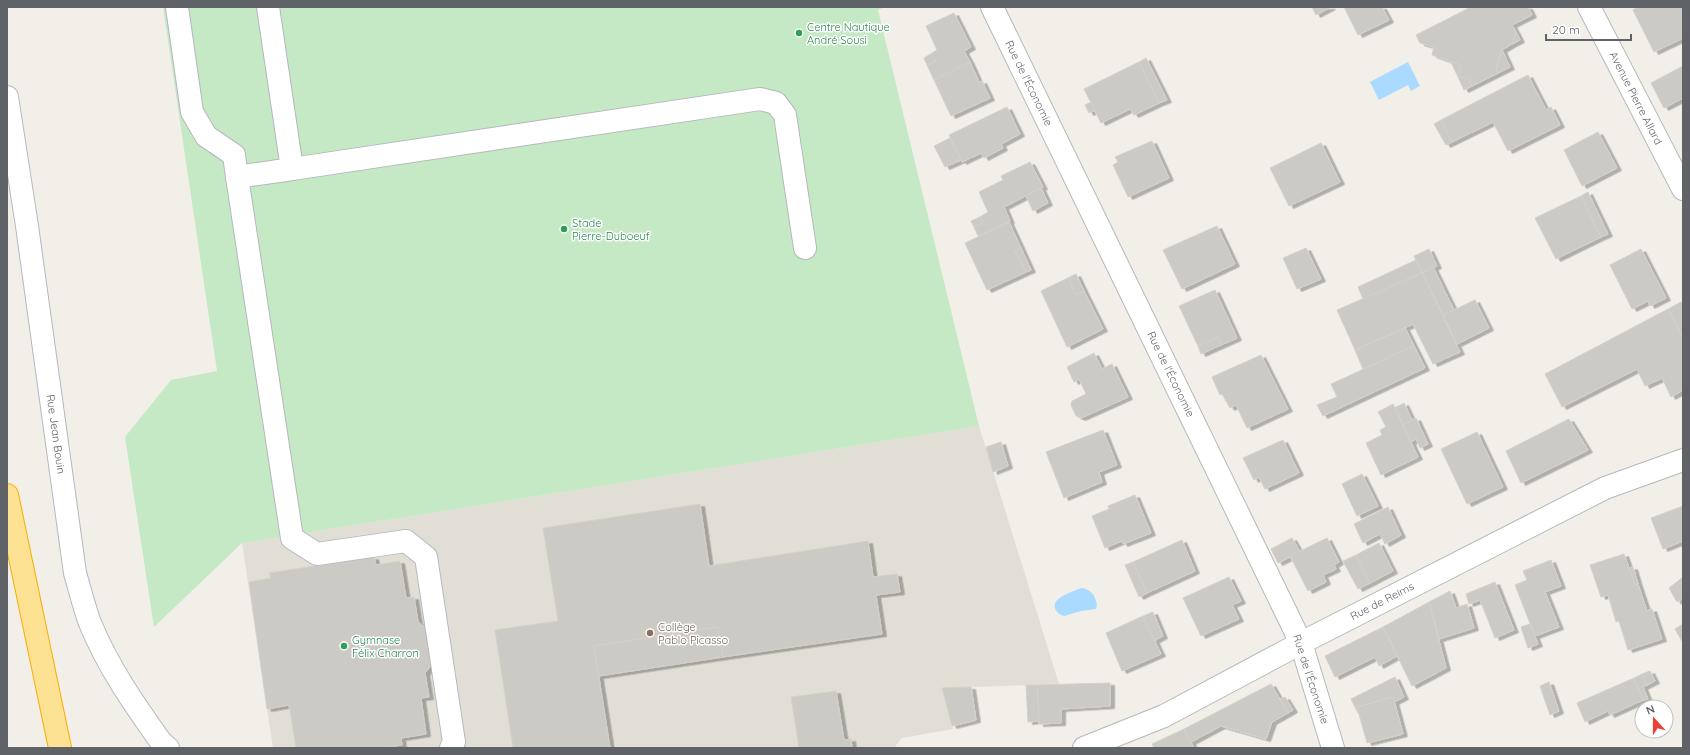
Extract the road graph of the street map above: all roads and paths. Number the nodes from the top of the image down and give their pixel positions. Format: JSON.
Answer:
{"nodes":[{"id":1,"x":177,"y":7,"type":"edge"},
{"id":2,"x":268,"y":7,"type":"edge"},
{"id":3,"x":992,"y":7,"type":"edge"},
{"id":4,"x":1589,"y":7,"type":"edge"},
{"id":5,"x":7,"y":97,"type":"edge"},
{"id":6,"x":292,"y":169,"type":"junction"},
{"id":7,"x":237,"y":177,"type":"junction"},
{"id":8,"x":1683,"y":189,"type":"edge"},
{"id":9,"x":805,"y":248,"type":"dead end"},
{"id":10,"x":1683,"y":460,"type":"edge"},
{"id":11,"x":7,"y":495,"type":"edge"},
{"id":12,"x":1301,"y":642,"type":"junction"},
{"id":13,"x":161,"y":746,"type":"edge"},
{"id":14,"x":60,"y":748,"type":"edge"},
{"id":15,"x":451,"y":748,"type":"edge"},
{"id":16,"x":1084,"y":748,"type":"edge"},
{"id":17,"x":1333,"y":748,"type":"edge"}],
"edges":[{"from":1,"to":7,"type":"street"},
{"from":2,"to":6,"type":"street"},
{"from":3,"to":12,"type":"street","name":"Rue de l'Économie"},
{"from":4,"to":8,"type":"street","name":"Avenue Pierre Allard"},
{"from":5,"to":13,"type":"street","name":"Rue Jean Bouin"},
{"from":6,"to":7,"type":"street"},
{"from":6,"to":9,"type":"street"},
{"from":7,"to":15,"type":"street"},
{"from":10,"to":12,"type":"street","name":"Rue de Reims"},
{"from":11,"to":14,"type":"highway"},
{"from":12,"to":16,"type":"street","name":"Rue de Reims"},
{"from":12,"to":17,"type":"street","name":"Rue de l'Économie"}]}
